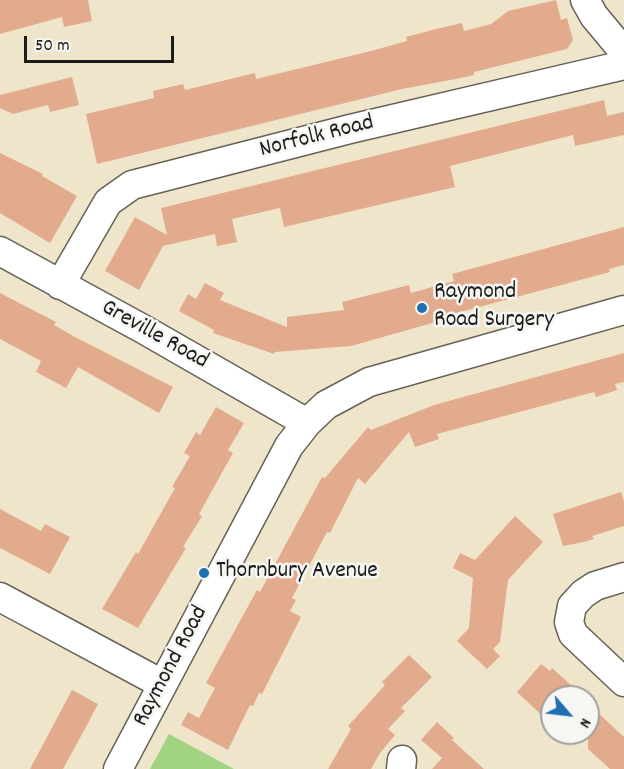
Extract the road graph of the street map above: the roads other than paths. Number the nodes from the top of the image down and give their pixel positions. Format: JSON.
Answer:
{"nodes":[{"id":1,"x":585,"y":0,"type":"edge"},
{"id":2,"x":624,"y":52,"type":"edge"},
{"id":3,"x":624,"y":64,"type":"edge"},
{"id":4,"x":0,"y":251,"type":"edge"},
{"id":5,"x":60,"y":285,"type":"junction"},
{"id":6,"x":624,"y":310,"type":"edge"},
{"id":7,"x":307,"y":423,"type":"junction"},
{"id":8,"x":624,"y":577,"type":"edge"},
{"id":9,"x":0,"y":597,"type":"edge"},
{"id":10,"x":624,"y":682,"type":"edge"},
{"id":11,"x":162,"y":684,"type":"junction"},
{"id":12,"x":118,"y":769,"type":"edge"}],
"edges":[{"from":1,"to":2,"type":"street"},
{"from":3,"to":5,"type":"street","name":"Norfolk Road"},
{"from":4,"to":5,"type":"street","name":"Greville Road"},
{"from":5,"to":7,"type":"street","name":"Greville Road"},
{"from":6,"to":7,"type":"street","name":"Raymond Road"},
{"from":7,"to":11,"type":"street","name":"Raymond Road"},
{"from":8,"to":10,"type":"street"},
{"from":9,"to":11,"type":"street"},
{"from":11,"to":12,"type":"street","name":"Raymond Road"}]}
